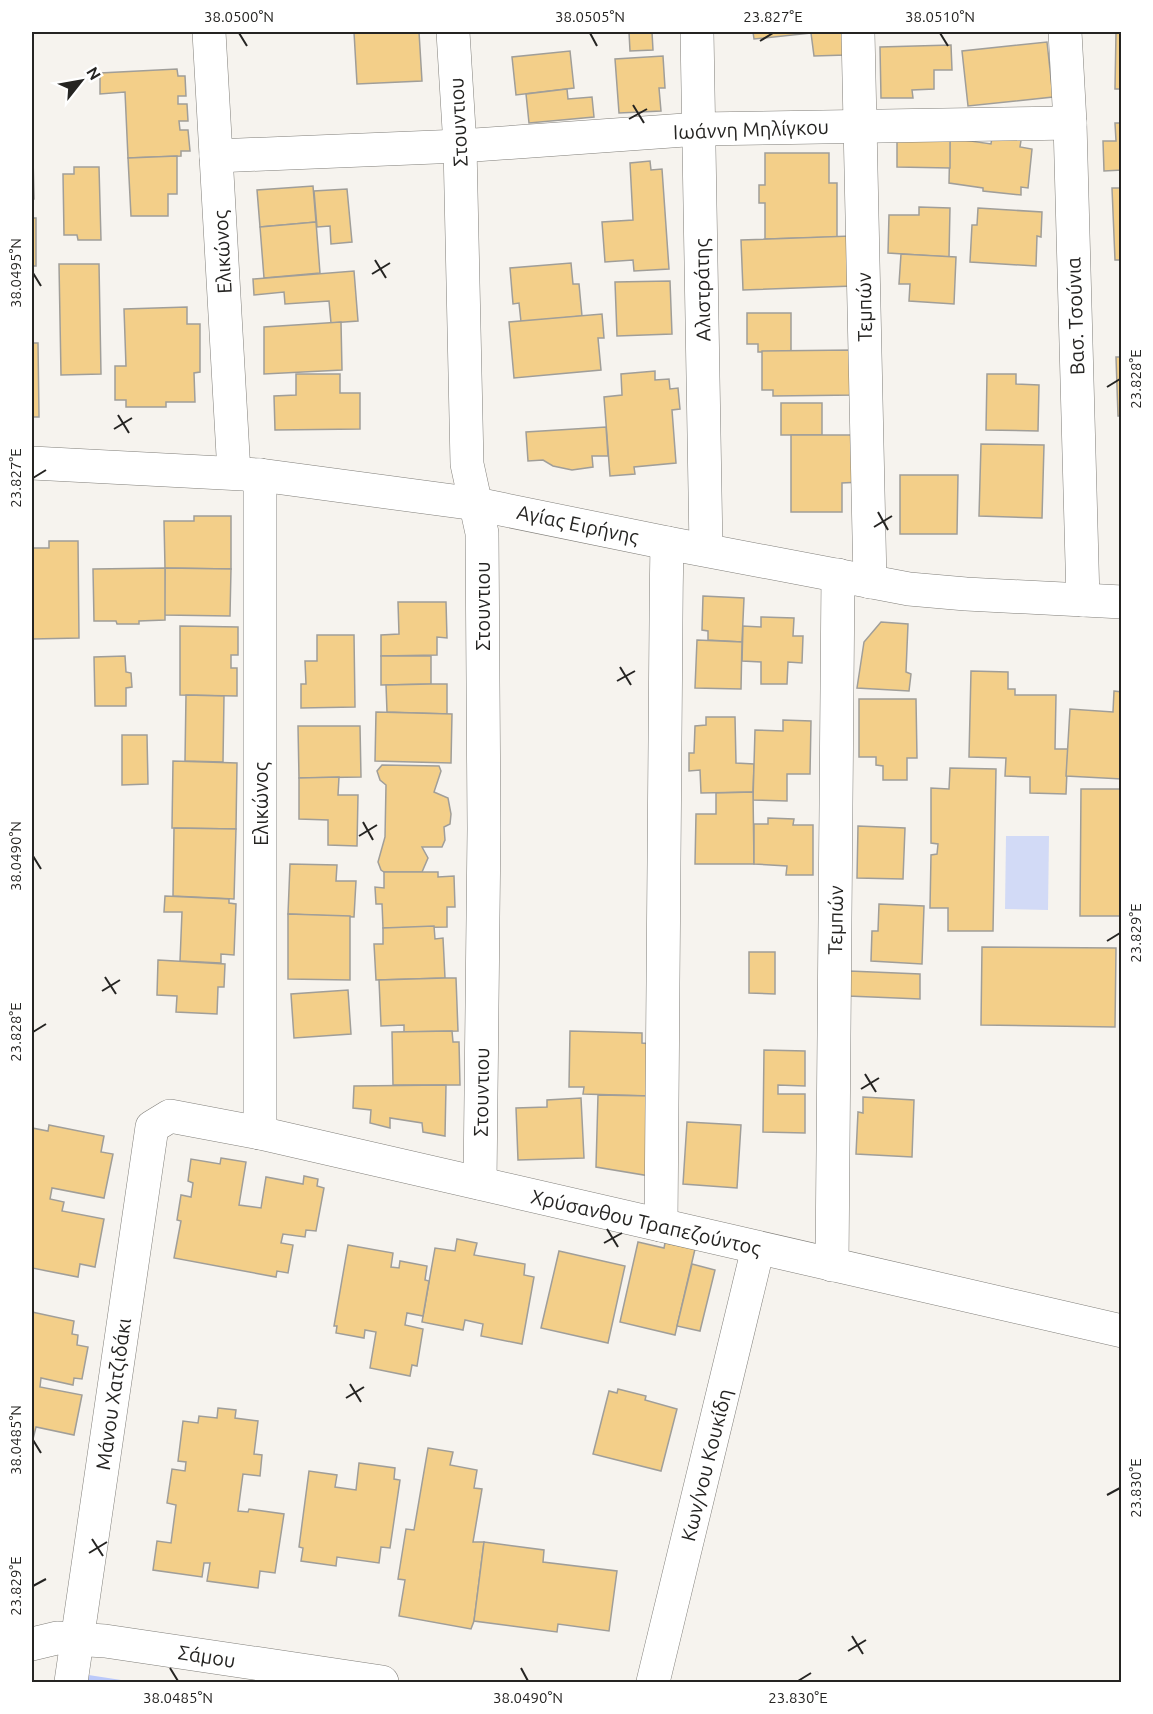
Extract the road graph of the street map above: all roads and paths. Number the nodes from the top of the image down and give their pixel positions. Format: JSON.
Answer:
{"nodes":[{"id":1,"x":209,"y":32,"type":"edge"},
{"id":2,"x":453,"y":32,"type":"edge"},
{"id":3,"x":697,"y":32,"type":"edge"},
{"id":4,"x":858,"y":32,"type":"edge"},
{"id":5,"x":1065,"y":32,"type":"edge"},
{"id":6,"x":1070,"y":123,"type":"junction"},
{"id":7,"x":860,"y":125,"type":"junction"},
{"id":8,"x":699,"y":129,"type":"junction"},
{"id":9,"x":460,"y":146,"type":"junction"},
{"id":10,"x":216,"y":156,"type":"junction"},
{"id":11,"x":32,"y":463,"type":"edge"},
{"id":12,"x":247,"y":474,"type":"junction"},
{"id":13,"x":476,"y":504,"type":"junction"},
{"id":14,"x":668,"y":543,"type":"junction"},
{"id":15,"x":706,"y":549,"type":"junction"},
{"id":16,"x":838,"y":575,"type":"junction"},
{"id":17,"x":870,"y":582,"type":"junction"},
{"id":18,"x":1083,"y":600,"type":"junction"},
{"id":19,"x":1122,"y":602,"type":"edge"},
{"id":20,"x":170,"y":1116,"type":"joint"},
{"id":21,"x":260,"y":1133,"type":"junction"},
{"id":22,"x":480,"y":1183,"type":"junction"},
{"id":23,"x":661,"y":1225,"type":"junction"},
{"id":24,"x":758,"y":1248,"type":"junction"},
{"id":25,"x":832,"y":1265,"type":"junction"},
{"id":26,"x":1122,"y":1331,"type":"edge"},
{"id":27,"x":78,"y":1638,"type":"junction"},
{"id":28,"x":32,"y":1644,"type":"edge"},
{"id":29,"x":71,"y":1683,"type":"edge"},
{"id":30,"x":382,"y":1683,"type":"edge"},
{"id":31,"x":653,"y":1683,"type":"edge"}],
"edges":[{"from":1,"to":10,"type":"street","name":"Ελικώνος"},
{"from":2,"to":9,"type":"street","name":"Στουντιου"},
{"from":3,"to":8,"type":"street","name":"Αλιστράτης"},
{"from":4,"to":7,"type":"street","name":"Τεμπών"},
{"from":5,"to":6,"type":"street","name":"Βασ. Τσούνια"},
{"from":6,"to":7,"type":"street","name":"Ιωάννη Μηλίγκου"},
{"from":6,"to":18,"type":"street","name":"Βασ. Τσούνια"},
{"from":7,"to":8,"type":"street","name":"Ιωάννη Μηλίγκου"},
{"from":7,"to":17,"type":"street","name":"Τεμπών"},
{"from":8,"to":9,"type":"street","name":"Ιωάννη Μηλίγκου"},
{"from":8,"to":15,"type":"street","name":"Αλιστράτης"},
{"from":9,"to":10,"type":"street","name":"Ιωάννη Μηλίγκου"},
{"from":9,"to":13,"type":"street","name":"Στουντιου"},
{"from":10,"to":12,"type":"street","name":"Ελικώνος"},
{"from":11,"to":12,"type":"street","name":"Αγίας Ειρήνης"},
{"from":12,"to":13,"type":"street","name":"Αγίας Ειρήνης"},
{"from":12,"to":21,"type":"street","name":"Ελικώνος"},
{"from":13,"to":14,"type":"street","name":"Αγίας Ειρήνης"},
{"from":13,"to":22,"type":"street","name":"Στουντιου"},
{"from":14,"to":15,"type":"street","name":"Αγίας Ειρήνης"},
{"from":14,"to":23,"type":"street"},
{"from":15,"to":16,"type":"street","name":"Αγίας Ειρήνης"},
{"from":16,"to":17,"type":"street","name":"Αγίας Ειρήνης"},
{"from":16,"to":25,"type":"street","name":"Τεμπών"},
{"from":17,"to":18,"type":"street","name":"Αγίας Ειρήνης"},
{"from":18,"to":19,"type":"street","name":"Αγίας Ειρήνης"},
{"from":20,"to":21,"type":"street","name":"Χρύσανθου Τραπεζούντος"},
{"from":20,"to":27,"type":"street","name":"Μάνου Χατζιδάκι"},
{"from":21,"to":22,"type":"street","name":"Χρύσανθου Τραπεζούντος"},
{"from":22,"to":23,"type":"street","name":"Χρύσανθου Τραπεζούντος"},
{"from":23,"to":24,"type":"street","name":"Χρύσανθου Τραπεζούντος"},
{"from":24,"to":25,"type":"street","name":"Χρύσανθου Τραπεζούντος"},
{"from":24,"to":31,"type":"street","name":"Κων/νου Κουκίδη"},
{"from":25,"to":26,"type":"street","name":"Χρύσανθου Τραπεζούντος"},
{"from":27,"to":28,"type":"street","name":"Σάμου"},
{"from":27,"to":29,"type":"street","name":"Μάνου Χατζιδάκι"},
{"from":27,"to":30,"type":"street","name":"Σάμου"}]}
